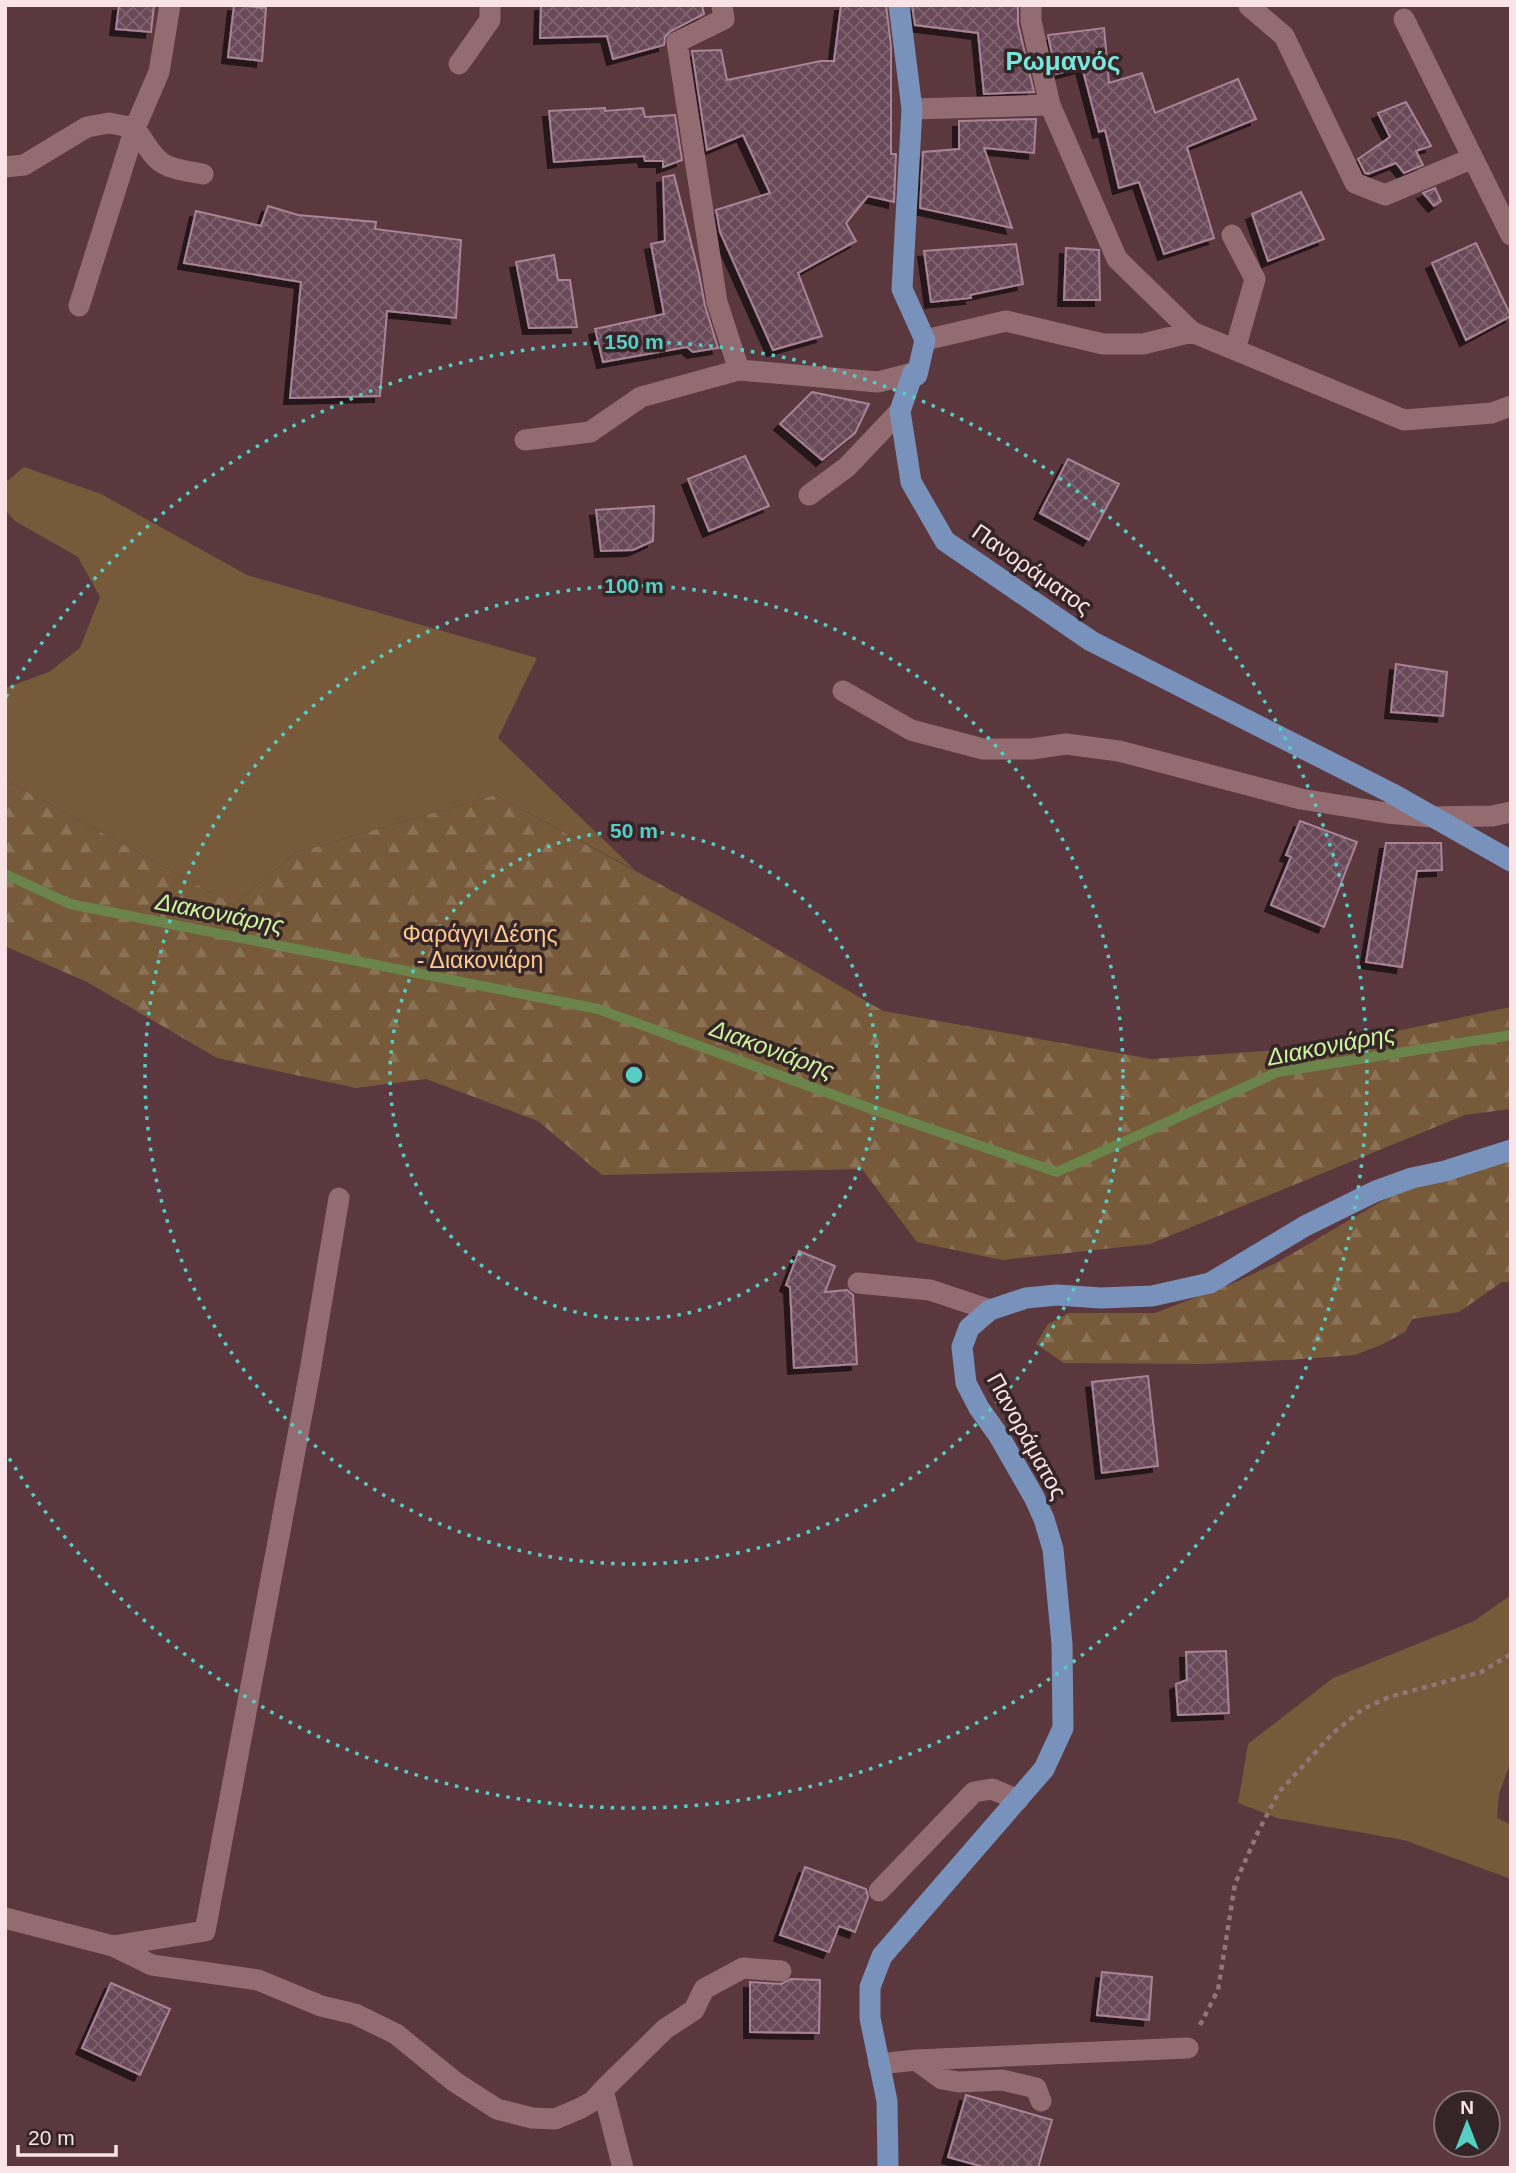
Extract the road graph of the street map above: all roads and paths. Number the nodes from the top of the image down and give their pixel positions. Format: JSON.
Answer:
{"nodes":[{"id":1,"x":170,"y":5,"type":"edge"},
{"id":2,"x":490,"y":5,"type":"edge"},
{"id":3,"x":722,"y":5,"type":"edge"},
{"id":4,"x":899,"y":5,"type":"edge"},
{"id":5,"x":1031,"y":5,"type":"edge"},
{"id":6,"x":1249,"y":6,"type":"edge"},
{"id":7,"x":1404,"y":19,"type":"dead end"},
{"id":8,"x":459,"y":64,"type":"dead end"},
{"id":9,"x":1050,"y":105,"type":"junction"},
{"id":10,"x":912,"y":109,"type":"junction"},
{"id":11,"x":135,"y":128,"type":"junction"},
{"id":12,"x":1473,"y":158,"type":"junction"},
{"id":13,"x":5,"y":167,"type":"edge"},
{"id":14,"x":203,"y":174,"type":"dead end"},
{"id":15,"x":1232,"y":235,"type":"dead end"},
{"id":16,"x":1511,"y":235,"type":"edge"},
{"id":17,"x":79,"y":306,"type":"dead end"},
{"id":18,"x":1192,"y":332,"type":"junction"},
{"id":19,"x":925,"y":340,"type":"junction"},
{"id":20,"x":1235,"y":350,"type":"junction"},
{"id":21,"x":739,"y":370,"type":"junction"},
{"id":22,"x":913,"y":373,"type":"junction"},
{"id":23,"x":1511,"y":406,"type":"edge"},
{"id":24,"x":900,"y":411,"type":"junction"},
{"id":25,"x":524,"y":440,"type":"dead end"},
{"id":26,"x":809,"y":495,"type":"dead end"},
{"id":27,"x":843,"y":691,"type":"dead end"},
{"id":28,"x":1511,"y":813,"type":"edge"},
{"id":29,"x":1432,"y":817,"type":"junction"},
{"id":30,"x":1511,"y":861,"type":"edge"},
{"id":31,"x":1511,"y":1150,"type":"edge"},
{"id":32,"x":339,"y":1198,"type":"dead end"},
{"id":33,"x":858,"y":1283,"type":"dead end"},
{"id":34,"x":990,"y":1310,"type":"junction"},
{"id":35,"x":1511,"y":1654,"type":"edge"},
{"id":36,"x":1018,"y":1801,"type":"junction"},
{"id":37,"x":879,"y":1891,"type":"dead end"},
{"id":38,"x":5,"y":1918,"type":"edge"},
{"id":39,"x":113,"y":1947,"type":"junction"},
{"id":40,"x":780,"y":1971,"type":"dead end"},
{"id":41,"x":1188,"y":2048,"type":"joint"},
{"id":42,"x":916,"y":2060,"type":"junction"},
{"id":43,"x":879,"y":2064,"type":"junction"},
{"id":44,"x":603,"y":2090,"type":"junction"},
{"id":45,"x":1041,"y":2101,"type":"dead end"},
{"id":46,"x":623,"y":2168,"type":"edge"},
{"id":47,"x":887,"y":2168,"type":"edge"}],
"edges":[{"from":1,"to":11,"type":"street"},
{"from":2,"to":8,"type":"street"},
{"from":3,"to":21,"type":"street"},
{"from":4,"to":10,"type":"main road"},
{"from":5,"to":9,"type":"street"},
{"from":6,"to":12,"type":"street"},
{"from":7,"to":12,"type":"street"},
{"from":9,"to":10,"type":"street"},
{"from":9,"to":18,"type":"street"},
{"from":10,"to":19,"type":"main road"},
{"from":11,"to":13,"type":"street"},
{"from":11,"to":14,"type":"street"},
{"from":11,"to":17,"type":"street"},
{"from":12,"to":16,"type":"street"},
{"from":15,"to":20,"type":"street"},
{"from":18,"to":19,"type":"street"},
{"from":18,"to":20,"type":"street"},
{"from":19,"to":22,"type":"main road","name":"Πανοράματος"},
{"from":20,"to":23,"type":"street"},
{"from":21,"to":22,"type":"street"},
{"from":21,"to":25,"type":"street"},
{"from":22,"to":24,"type":"main road","name":"Πανοράματος"},
{"from":24,"to":26,"type":"street"},
{"from":24,"to":29,"type":"main road","name":"Πανοράματος"},
{"from":27,"to":29,"type":"street"},
{"from":28,"to":29,"type":"street"},
{"from":29,"to":30,"type":"main road","name":"Πανοράματος"},
{"from":31,"to":34,"type":"main road","name":"Πανοράματος"},
{"from":32,"to":39,"type":"street"},
{"from":33,"to":34,"type":"street"},
{"from":34,"to":36,"type":"main road","name":"Πανοράματος"},
{"from":35,"to":41,"type":"path"},
{"from":36,"to":37,"type":"street"},
{"from":36,"to":43,"type":"main road","name":"Πανοράματος"},
{"from":38,"to":39,"type":"street"},
{"from":39,"to":44,"type":"street"},
{"from":40,"to":44,"type":"street"},
{"from":41,"to":42,"type":"street"},
{"from":42,"to":43,"type":"street"},
{"from":42,"to":45,"type":"street"},
{"from":43,"to":47,"type":"main road","name":"Πανοράματος"},
{"from":44,"to":46,"type":"street"}]}
